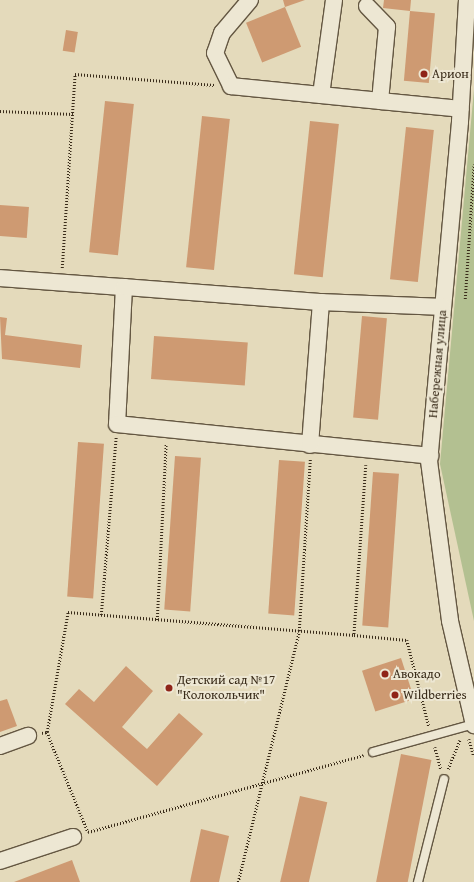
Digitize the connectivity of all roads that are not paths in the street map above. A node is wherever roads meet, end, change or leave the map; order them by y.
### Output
1 (250, 0) edge
2 (334, 0) edge
3 (467, 0) edge
4 (367, 6) dead end
5 (321, 95) junction
6 (380, 101) junction
7 (461, 109) junction
8 (0, 278) edge
9 (124, 288) junction
10 (321, 302) junction
11 (443, 307) junction
12 (310, 445) junction
13 (430, 456) junction
14 (471, 725) edge
15 (28, 736) road end
16 (0, 746) edge
17 (373, 752) road end
18 (444, 779) road end
19 (73, 836) dead end
20 (0, 861) edge
21 (418, 882) edge

1 - 5 street
2 - 5 street
3 - 7 street, Набережная улица
4 - 6 street
5 - 6 street
6 - 7 street
7 - 11 street, Набережная улица
8 - 9 street
9 - 10 street
9 - 12 street
10 - 11 street
10 - 12 street
11 - 13 street, Набережная улица
12 - 13 street
13 - 14 street, Набережная улица
14 - 17 lane
15 - 16 street
18 - 21 lane
19 - 20 street

